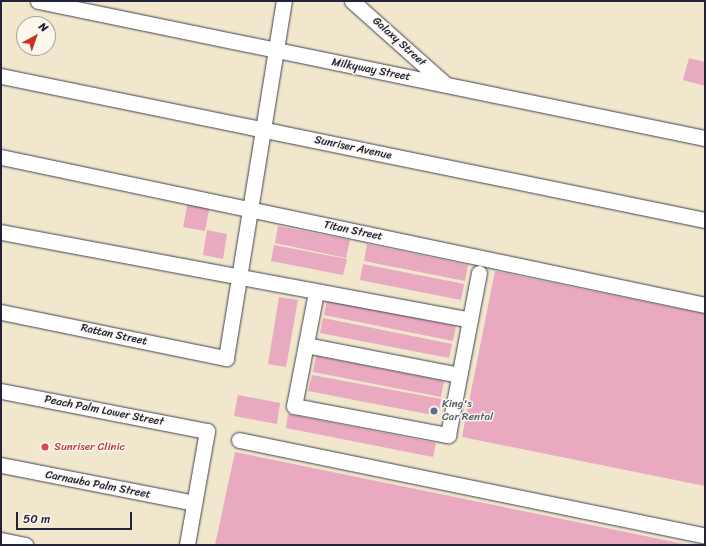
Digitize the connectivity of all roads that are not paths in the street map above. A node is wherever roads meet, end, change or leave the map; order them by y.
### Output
1 (38, 1) edge
2 (284, 1) edge
3 (352, 1) edge
4 (276, 52) junction
5 (1, 76) edge
6 (446, 84) junction
7 (264, 129) junction
8 (705, 138) edge
9 (1, 157) edge
10 (250, 210) junction
11 (705, 220) edge
12 (1, 232) edge
13 (479, 273) dead end
14 (239, 278) junction
15 (316, 292) junction
16 (705, 305) edge
17 (1, 312) edge
18 (470, 320) junction
19 (306, 345) junction
20 (459, 375) junction
21 (1, 391) edge
22 (239, 440) dead end
23 (1, 465) edge
24 (194, 503) junction
25 (705, 536) edge
26 (1, 540) edge
27 (25, 545) edge
28 (187, 545) edge

1 - 4 street, Milkyway Street
2 - 4 street
3 - 6 street, Galaxy Street
4 - 6 street, Milkyway Street
4 - 7 street
5 - 7 street, Sunriser Avenue
6 - 8 street, Milkyway Street
7 - 10 street
7 - 11 street, Sunriser Avenue
9 - 10 street, Titan Street
10 - 14 street
10 - 16 street, Titan Street
12 - 14 street
13 - 18 street
14 - 15 street
14 - 17 street, Rattan Street
15 - 18 street
15 - 19 street
18 - 20 street
19 - 20 street
19 - 20 street
21 - 24 street, Peach Palm Lower Street
22 - 25 street
23 - 24 street, Carnauba Palm Street
24 - 28 street
26 - 27 street

